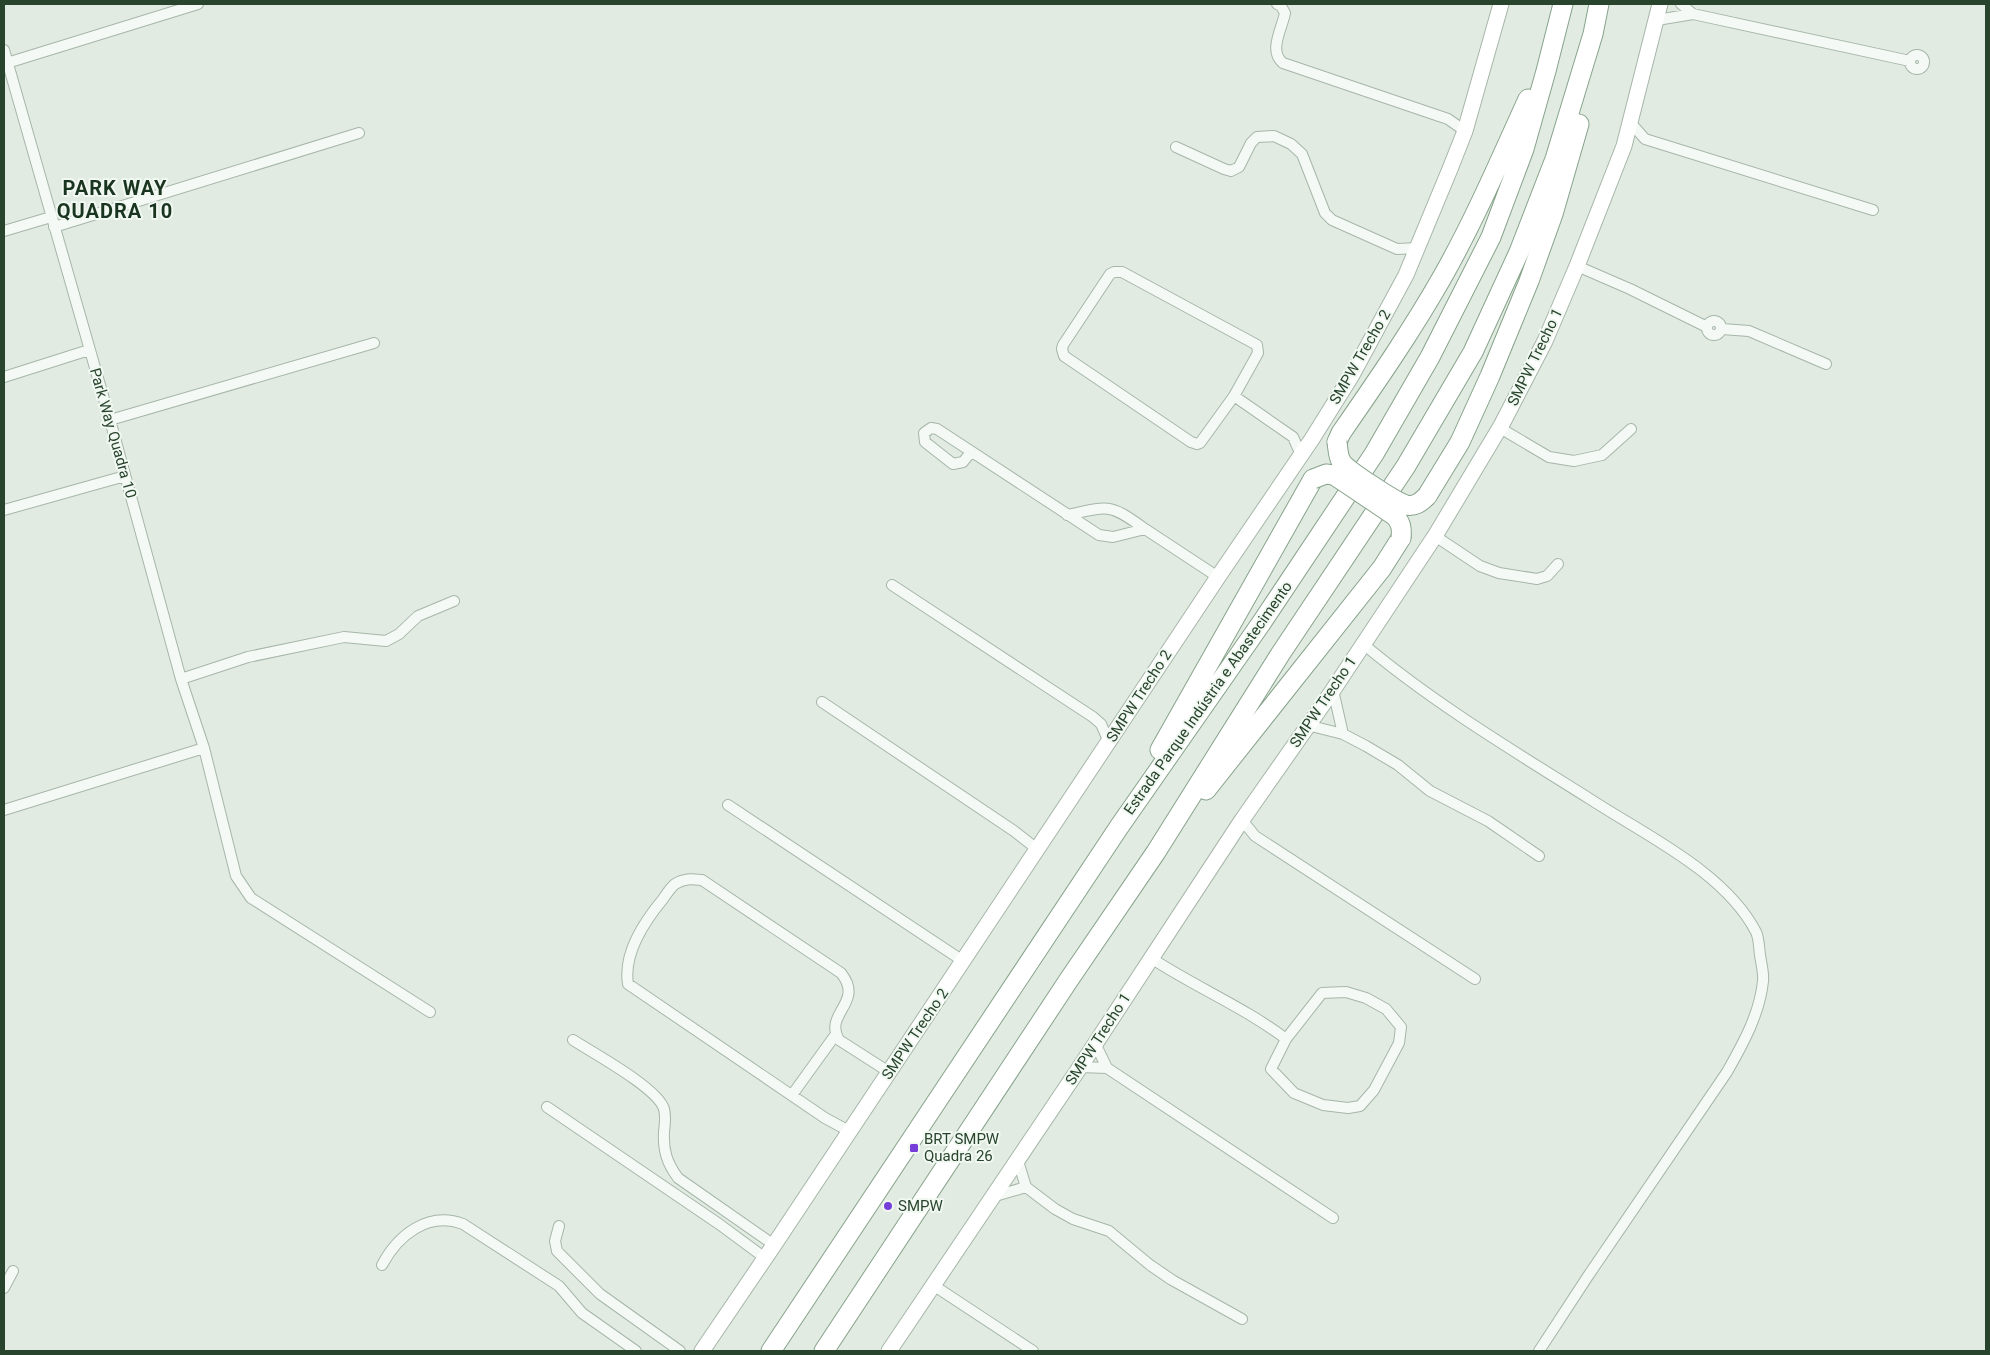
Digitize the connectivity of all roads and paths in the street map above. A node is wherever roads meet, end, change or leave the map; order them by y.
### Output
1 (198, 4) edge
2 (1277, 4) edge
3 (1501, 4) edge
4 (1563, 4) edge
5 (1599, 4) edge
6 (1660, 4) edge
7 (1681, 4) edge
8 (1693, 14) junction
9 (1657, 20) junction
10 (1593, 34) junction
11 (4, 50) edge
12 (1910, 61) dead end
13 (7, 63) junction
14 (1546, 71) junction
15 (14, 89) junction
16 (4, 92) edge
17 (1470, 115) junction
18 (1448, 119) junction
19 (1630, 122) junction
20 (1465, 130) junction
21 (359, 133) dead end
22 (1645, 140) junction
23 (1624, 146) junction
24 (1176, 147) dead end
25 (1873, 210) dead end
26 (51, 217) junction
27 (54, 227) junction
28 (4, 231) edge
29 (1418, 248) junction
30 (1396, 249) junction
31 (1410, 266) junction
32 (1577, 266) junction
33 (374, 343) dead end
34 (90, 350) junction
35 (1826, 364) dead end
36 (4, 377) edge
37 (1234, 396) junction
38 (110, 420) junction
39 (1500, 428) junction
40 (1631, 429) dead end
41 (1293, 437) junction
42 (1312, 439) junction
43 (972, 452) dead end
44 (1301, 455) junction
45 (124, 476) junction
46 (4, 510) edge
47 (1067, 516) junction
48 (1145, 529) junction
49 (1435, 536) junction
50 (1558, 564) dead end
51 (1218, 577) junction
52 (892, 585) dead end
53 (454, 601) dead end
54 (1362, 643) junction
55 (181, 679) junction
56 (1333, 690) junction
57 (822, 702) dead end
58 (1101, 724) junction
59 (1120, 725) junction
60 (1307, 725) junction
61 (1343, 734) junction
62 (1109, 742) junction
63 (204, 748) junction
64 (728, 805) dead end
65 (4, 810) edge
66 (1237, 827) junction
67 (1119, 828) junction
68 (1255, 836) junction
69 (1037, 849) junction
70 (1156, 852) junction
71 (1539, 856) dead end
72 (1152, 958) junction
73 (963, 960) junction
74 (1475, 979) dead end
75 (430, 1012) dead end
76 (836, 1034) junction
77 (1286, 1039) junction
78 (573, 1040) dead end
79 (1095, 1043) junction
80 (1080, 1067) junction
81 (1107, 1068) junction
82 (889, 1072) junction
83 (792, 1095) junction
84 (547, 1108) dead end
85 (850, 1131) junction
86 (1018, 1160) junction
87 (1026, 1187) junction
88 (992, 1197) junction
89 (1333, 1218) dead end
90 (559, 1226) dead end
91 (774, 1245) junction
92 (765, 1258) junction
93 (382, 1265) dead end
94 (13, 1272) dead end
95 (933, 1285) junction
96 (4, 1288) edge
97 (1242, 1319) dead end
98 (636, 1351) edge
99 (680, 1351) edge
100 (702, 1351) edge
101 (771, 1351) edge
102 (824, 1351) edge
103 (889, 1351) edge
104 (1033, 1351) edge
105 (1539, 1351) edge

1 - 13 street
2 - 18 street
3 - 17 street, SMPW Trecho 2
4 - 14 highway, Estrada Parque Indústria e Abastecimento
5 - 10 highway
6 - 9 street, SMPW Trecho 1
7 - 8 street
8 - 9 street
8 - 12 street
9 - 19 street, SMPW Trecho 1
10 - 14 highway, bridge
10 - 70 highway
11 - 13 street, Park Way Quadra 10
13 - 15 street, Park Way Quadra 10
14 - 67 highway, Estrada Parque Indústria e Abastecimento
15 - 16 street
15 - 26 street, Park Way Quadra 10
17 - 18 street
17 - 20 street, SMPW Trecho 2
18 - 20 street
19 - 22 street
19 - 23 street, SMPW Trecho 1
20 - 29 street, SMPW Trecho 2
21 - 27 street
22 - 23 street
22 - 25 street
23 - 32 street, SMPW Trecho 1
24 - 30 street
26 - 27 street, Park Way Quadra 10
26 - 28 street
27 - 34 street, Park Way Quadra 10
29 - 30 street
29 - 31 street, SMPW Trecho 2
30 - 31 street
31 - 42 street, SMPW Trecho 2
32 - 35 street
32 - 39 street, SMPW Trecho 1
33 - 38 street
34 - 36 street
34 - 38 street, Park Way Quadra 10
37 - 37 street
37 - 41 street
38 - 45 street, Park Way Quadra 10
39 - 40 street
39 - 49 street, SMPW Trecho 1
41 - 42 street
41 - 44 street
42 - 44 street, SMPW Trecho 2
43 - 47 street
44 - 51 street, SMPW Trecho 2
45 - 46 street
45 - 55 street, Park Way Quadra 10
47 - 48 street
47 - 48 street
48 - 51 street
49 - 50 street
49 - 54 street, SMPW Trecho 1
51 - 59 street, SMPW Trecho 2
52 - 58 street
53 - 55 street
54 - 56 street, SMPW Trecho 1
54 - 105 street
55 - 63 street, Park Way Quadra 10
56 - 60 street, SMPW Trecho 1
56 - 61 street
57 - 69 street
58 - 59 street
58 - 62 street
59 - 62 street, SMPW Trecho 2
60 - 61 street
60 - 66 street, SMPW Trecho 1
61 - 71 street
62 - 69 street, SMPW Trecho 2
63 - 65 street
63 - 75 street, Park Way Quadra 10
64 - 73 street
66 - 68 street
66 - 68 street
66 - 72 street, SMPW Trecho 1
67 - 70 highway, bridge
67 - 101 highway, Estrada Parque Indústria e Abastecimento
68 - 74 street
69 - 73 street, SMPW Trecho 2
70 - 102 highway
72 - 77 street
72 - 79 street, SMPW Trecho 1
73 - 82 street, SMPW Trecho 2
76 - 82 street
76 - 83 street
76 - 83 street
77 - 77 street
78 - 91 street
79 - 80 street, SMPW Trecho 1
79 - 81 street
80 - 81 street
80 - 86 street, SMPW Trecho 1
81 - 89 street
82 - 85 street, SMPW Trecho 2
83 - 85 street
84 - 92 street
85 - 91 street, SMPW Trecho 2
86 - 87 street
86 - 88 street, SMPW Trecho 1
87 - 88 street
87 - 97 street
88 - 95 street, SMPW Trecho 1
90 - 99 street
91 - 92 street, SMPW Trecho 2
92 - 100 street, SMPW Trecho 2
93 - 98 street
94 - 96 street
95 - 103 street, SMPW Trecho 1
95 - 104 street

